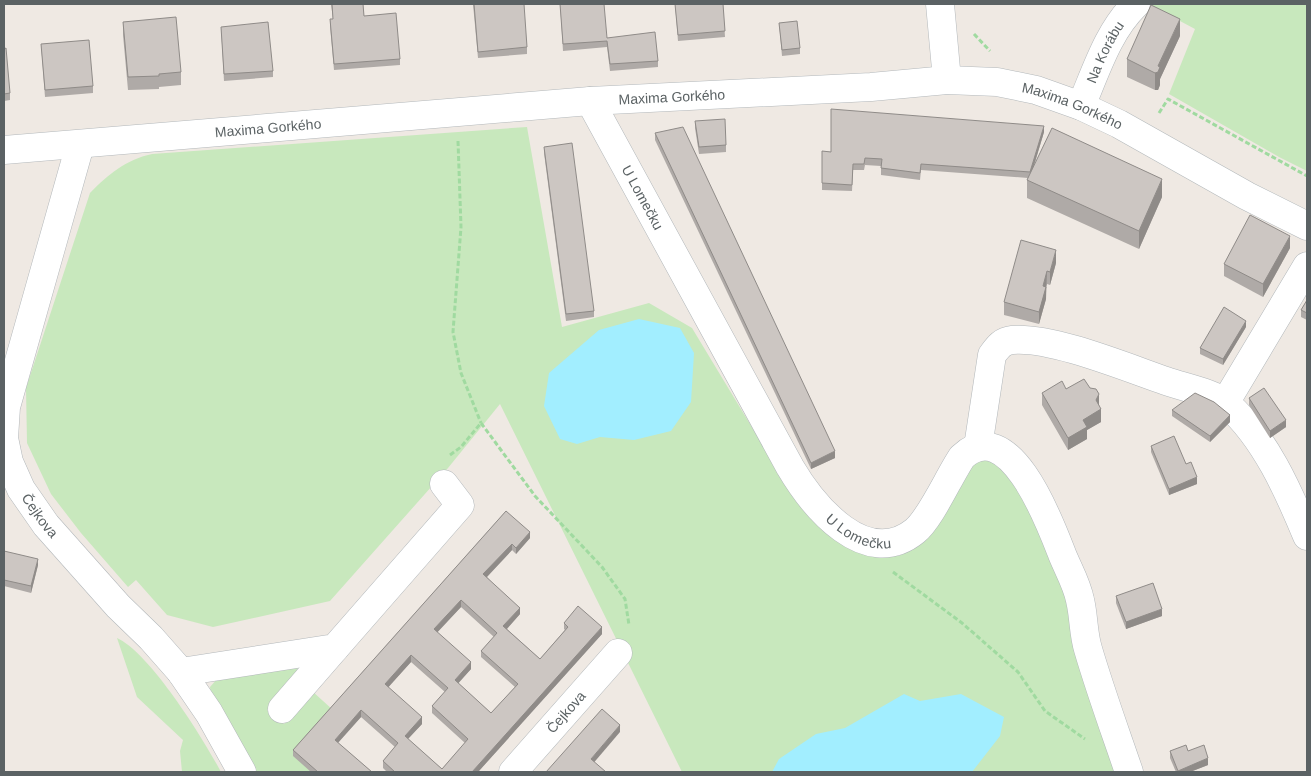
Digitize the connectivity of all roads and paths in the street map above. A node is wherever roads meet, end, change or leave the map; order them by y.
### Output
1 (940, 4) edge
2 (1136, 4) edge
3 (947, 80) junction
4 (590, 102) junction
5 (1081, 106) junction
6 (457, 113) junction
7 (80, 145) junction
8 (4, 150) edge
9 (1307, 226) edge
10 (1307, 266) edge
11 (1225, 403) junction
12 (482, 423) junction
13 (978, 447) junction
14 (444, 484) joint
15 (1307, 536) edge
16 (866, 542) junction
17 (334, 648) junction
18 (618, 653) joint
19 (181, 672) junction
20 (282, 708) dead end
21 (1090, 743) dead end
22 (242, 772) edge
23 (513, 772) edge
24 (1129, 772) edge

1 - 3 street
2 - 5 street, Na Korábu
3 - 4 street, Maxima Gorkého
3 - 5 street, Maxima Gorkého
4 - 6 street, Maxima Gorkého
4 - 16 street, U Lomečku
5 - 9 street, Maxima Gorkého
6 - 7 street, Maxima Gorkého
6 - 12 path
7 - 8 street, Maxima Gorkého
7 - 19 street, Čejkova
10 - 11 street
11 - 13 street
11 - 15 street
12 - 14 path
12 - 18 path
13 - 16 street, U Lomečku
13 - 24 street
14 - 17 street
16 - 21 path
17 - 19 street
17 - 20 street
18 - 23 street, Čejkova
19 - 22 street, Čejkova

